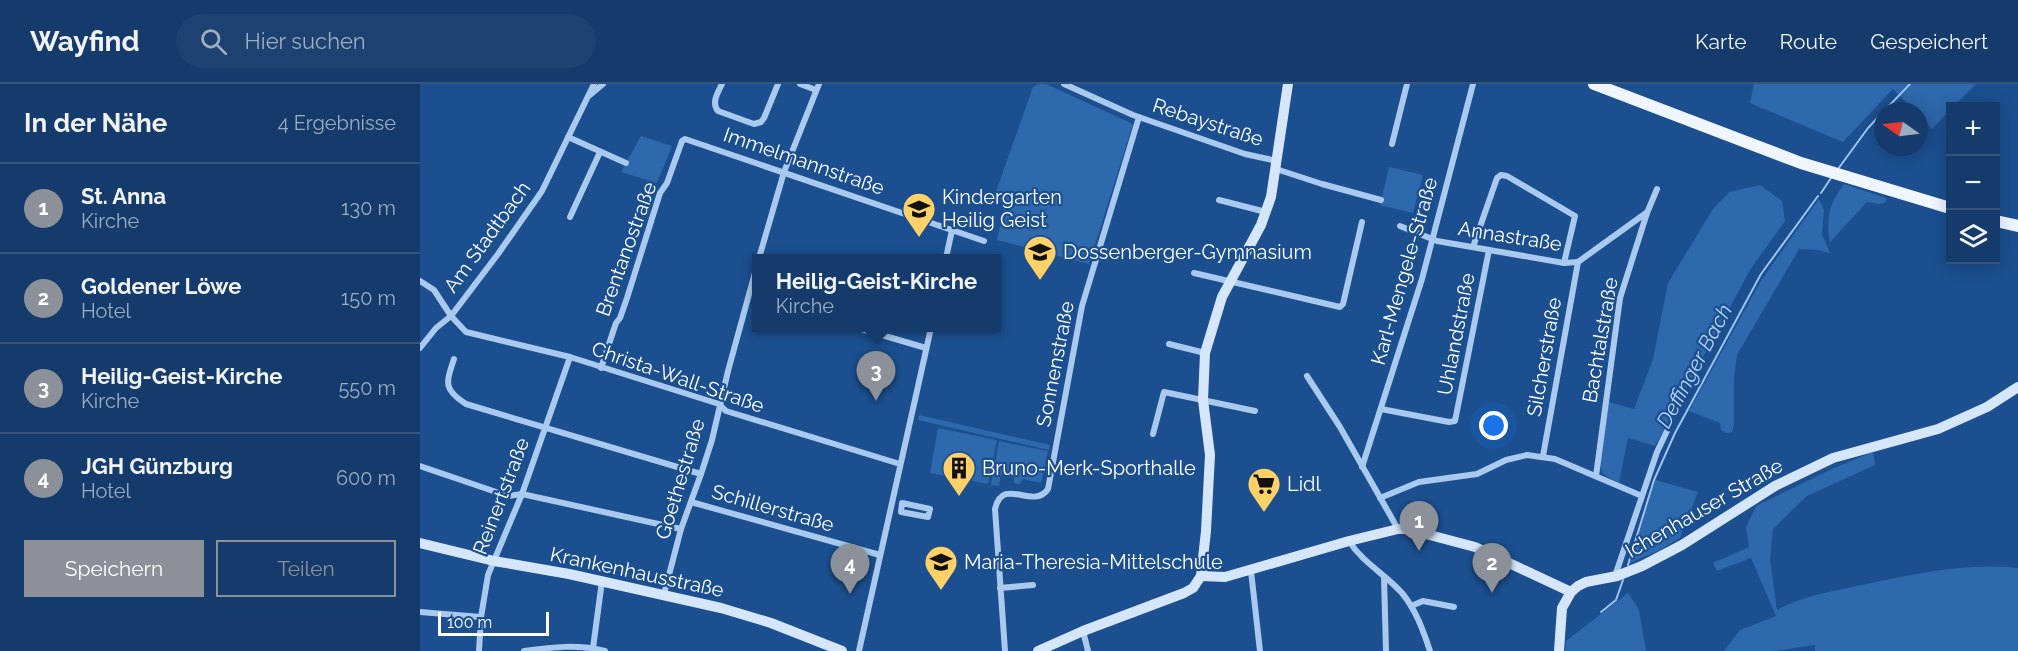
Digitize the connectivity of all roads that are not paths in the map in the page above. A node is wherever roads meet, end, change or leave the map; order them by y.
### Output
1 (594, 84) edge
2 (603, 84) edge
3 (722, 84) edge
4 (778, 84) edge
5 (800, 84) edge
6 (1064, 84) edge
7 (1288, 84) edge
8 (1405, 84) edge
9 (1473, 84) edge
10 (1593, 84) edge
11 (818, 87) edge
12 (588, 97) junction
13 (1139, 117) junction
14 (568, 137) junction
15 (682, 141) joint
16 (1392, 144) dead end
17 (600, 152) junction
18 (626, 163) dead end
19 (1277, 165) junction
20 (784, 172) junction
21 (1657, 189) dead end
22 (1219, 200) dead end
23 (1381, 200) dead end
24 (1946, 207) edge
25 (1266, 212) junction
26 (1647, 213) junction
27 (570, 217) dead end
28 (1362, 222) dead end
29 (2000, 222) edge
30 (1400, 226) dead end
31 (2018, 226) edge
32 (952, 230) junction
33 (984, 240) dead end
34 (1433, 240) junction
35 (1473, 247) junction
36 (1489, 250) junction
37 (760, 254) edge
38 (947, 254) edge
39 (1578, 262) junction
40 (1564, 263) junction
41 (1194, 273) dead end
42 (420, 281) edge
43 (1229, 282) junction
44 (752, 299) edge
45 (451, 316) junction
46 (874, 332) edge
47 (930, 332) edge
48 (1169, 344) dead end
49 (420, 348) edge
50 (926, 348) junction
51 (1205, 353) junction
52 (570, 357) junction
53 (454, 359) dead end
54 (601, 368) junction
55 (1307, 376) dead end
56 (2018, 387) edge
57 (1203, 400) junction
58 (719, 404) junction
59 (1381, 409) junction
60 (1255, 411) dead end
61 (544, 427) junction
62 (1667, 431) dead end
63 (1153, 434) dead end
64 (1543, 456) junction
65 (900, 464) junction
66 (420, 466) edge
67 (1362, 466) junction
68 (702, 474) junction
69 (1596, 476) junction
70 (522, 494) junction
71 (1642, 496) junction
72 (1380, 498) junction
73 (691, 502) junction
74 (681, 529) junction
75 (1398, 529) junction
76 (1349, 541) junction
77 (420, 543) edge
78 (880, 555) junction
79 (494, 561) junction
80 (1251, 571) junction
81 (1201, 576) junction
82 (1616, 576) junction
83 (1384, 577) junction
84 (602, 581) junction
85 (1033, 585) dead end
86 (1000, 588) junction
87 (1570, 592) junction
88 (664, 594) junction
89 (1411, 606) junction
90 (1454, 607) dead end
91 (420, 612) edge
92 (481, 617) junction
93 (1083, 631) junction
94 (593, 648) junction
95 (479, 651) edge
96 (526, 651) edge
97 (605, 651) edge
98 (842, 651) edge
99 (859, 651) edge
100 (1005, 651) edge
101 (1038, 651) edge
102 (1088, 651) edge
103 (1260, 651) edge
104 (1386, 651) edge
105 (1430, 651) edge
106 (1559, 651) edge

1 - 12 street, Am Stadtbach
2 - 12 street, Am Stadtbach
3 - 4 street
5 - 11 street
6 - 13 street, Rebaystraße
7 - 19 street
8 - 16 street
9 - 34 street, Karl-Mengele-Straße
10 - 24 main road
11 - 20 street
12 - 14 street, Am Stadtbach
13 - 19 street, Rebaystraße
13 - 86 street, Sonnenstraße
14 - 17 street
14 - 45 street, Am Stadtbach
15 - 20 street, Immelmannstraße
15 - 54 street, Brentanostraße
17 - 18 street
17 - 27 street
19 - 23 street, Rebaystraße
19 - 25 street
20 - 32 street, Immelmannstraße
20 - 37 street
21 - 26 street
22 - 25 street
25 - 43 street
26 - 39 street, Annastraße
26 - 69 street, Bachtalstraße
28 - 43 street
29 - 31 main road
30 - 34 street, Annastraße
32 - 33 street, Immelmannstraße
32 - 38 street
34 - 35 street, Annastraße
34 - 59 street, Karl-Mengele-Straße
35 - 36 street, Annastraße
35 - 40 street
36 - 40 street, Annastraße
36 - 59 street, Uhlandstraße
39 - 40 street, Annastraße
39 - 64 street, Silcherstraße
41 - 43 street
42 - 45 street, Christa-Wall-Straße
43 - 51 street
44 - 58 street, Goethestraße
45 - 49 street, Am Stadtbach
45 - 52 street, Christa-Wall-Straße
46 - 50 street
47 - 50 street
48 - 51 street
50 - 65 street
51 - 57 street
52 - 54 street, Christa-Wall-Straße
52 - 61 street, Reinertstraße
53 - 61 street
54 - 58 street, Christa-Wall-Straße
55 - 67 street
56 - 82 street, Ichenhauser Straße
57 - 60 street
57 - 63 street
57 - 81 street
58 - 65 street, Christa-Wall-Straße
58 - 68 street, Goethestraße
59 - 67 street, Karl-Mengele-Straße
61 - 68 street
61 - 70 street, Reinertstraße
62 - 71 street
64 - 69 street
64 - 72 street
65 - 78 street
66 - 70 street
67 - 72 street
68 - 73 street, Goethestraße
69 - 71 street
70 - 74 street
70 - 79 street, Reinertstraße
71 - 82 street
72 - 75 street
73 - 74 street, Goethestraße
73 - 78 street, Schillerstraße
74 - 88 street, Goethestraße
75 - 76 street
75 - 87 street
76 - 80 street
76 - 83 street
77 - 79 street, Krankenhausstraße
78 - 99 street
79 - 84 street, Krankenhausstraße
79 - 92 street, Reinertstraße
80 - 81 street
80 - 103 street
81 - 93 street
82 - 87 street, Ichenhauser Straße
83 - 89 street
83 - 104 street
84 - 88 street, Krankenhausstraße
84 - 94 street
85 - 86 street
86 - 100 street, Sonnenstraße
87 - 106 street
88 - 98 street, Krankenhausstraße
89 - 90 street
89 - 105 street
91 - 92 street
92 - 95 street, Reinertstraße
93 - 101 street
93 - 102 street
94 - 96 street
94 - 97 street

